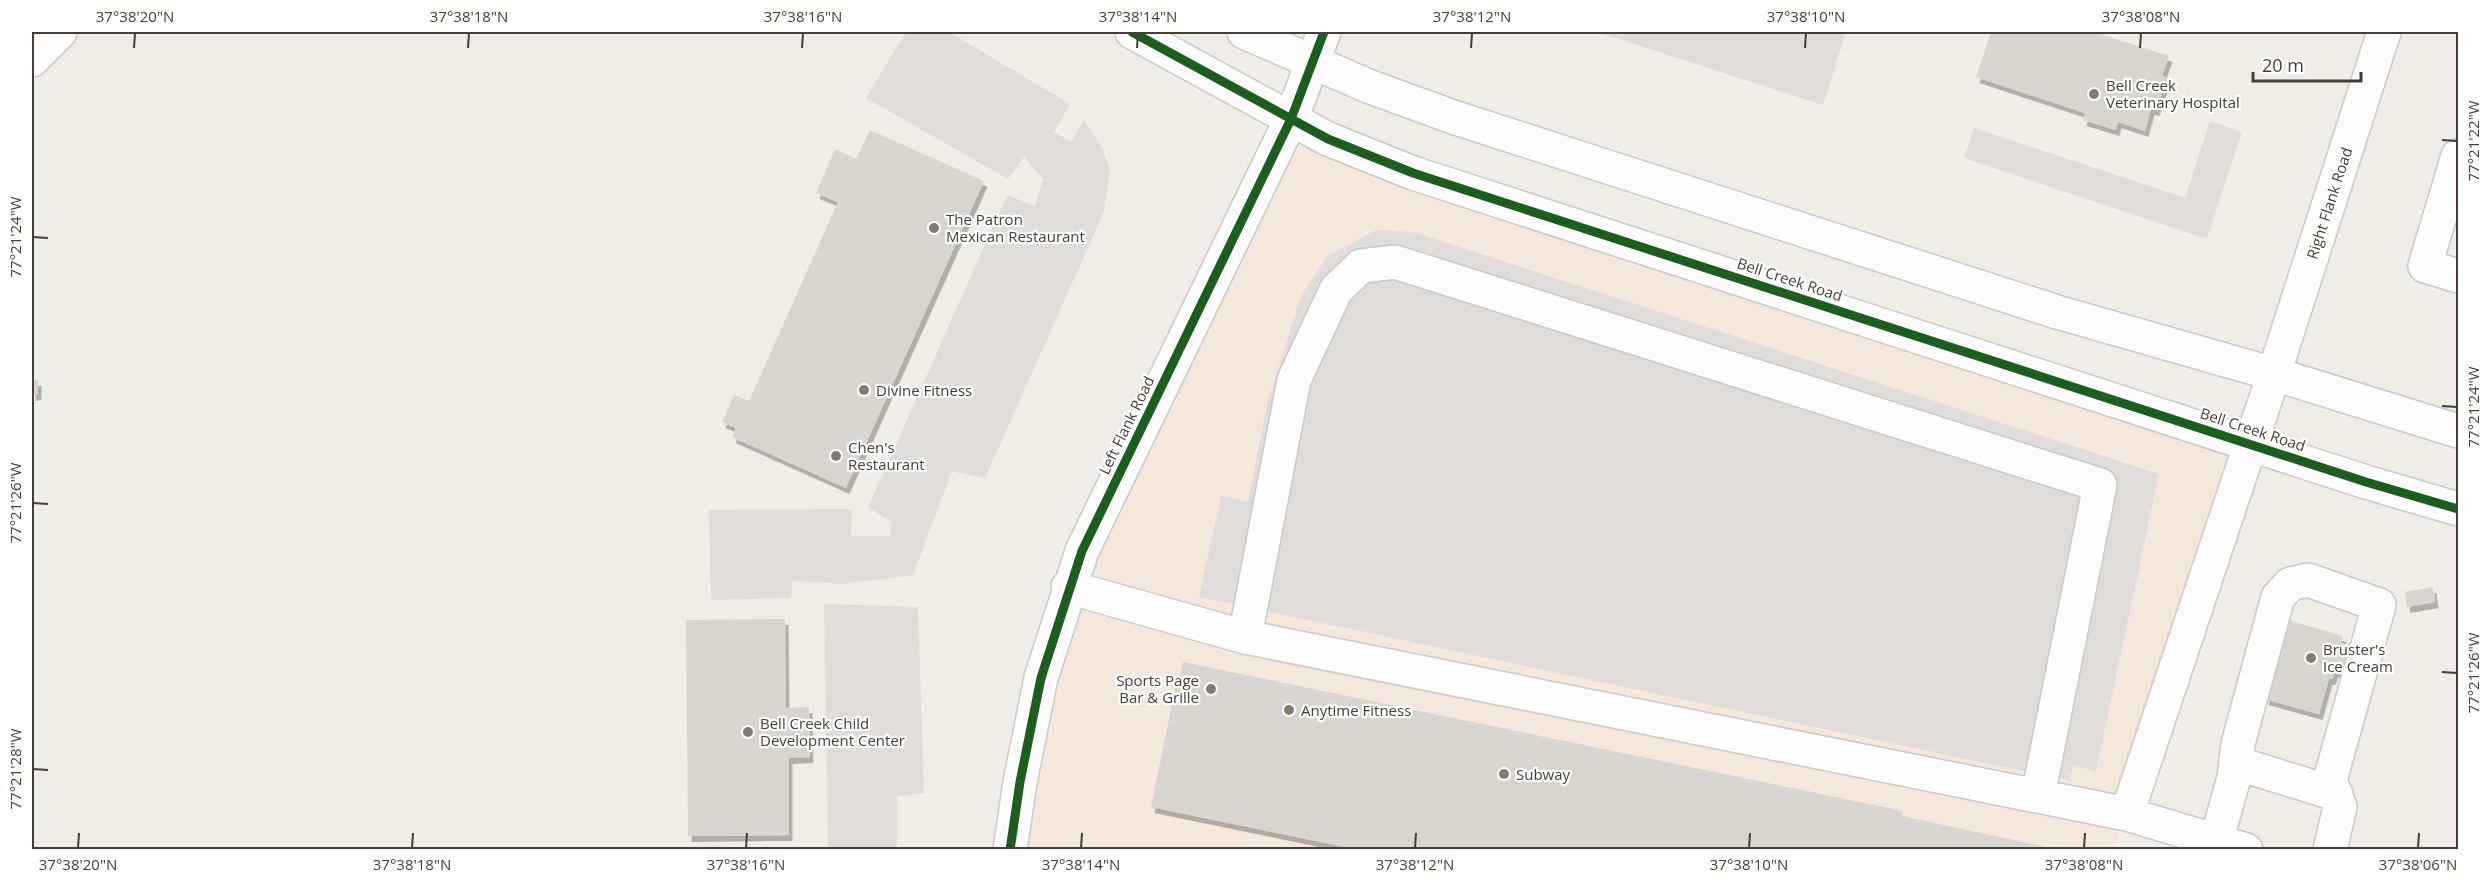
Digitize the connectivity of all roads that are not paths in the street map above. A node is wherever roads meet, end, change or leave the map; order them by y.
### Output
1 (60, 32) edge
2 (1132, 32) edge
3 (1244, 32) edge
4 (1324, 32) edge
5 (2384, 32) edge
6 (32, 60) edge
7 (1314, 63) junction
8 (1291, 119) junction
9 (2458, 156) edge
10 (2458, 276) edge
11 (2274, 374) junction
12 (2458, 431) edge
13 (2250, 443) junction
14 (2458, 509) edge
15 (1068, 587) junction
16 (1245, 637) junction
17 (2236, 764) junction
18 (2336, 794) junction
19 (2038, 796) junction
20 (2127, 814) junction
21 (2231, 845) edge
22 (1011, 849) edge
23 (2330, 849) edge

1 - 6 street
2 - 8 street, Bell Creek Road
3 - 7 street
4 - 7 street, Left Flank Road
5 - 11 street, Right Flank Road
7 - 8 street, Left Flank Road
7 - 11 street
8 - 13 street, Bell Creek Road
8 - 15 street, Left Flank Road
9 - 10 street
11 - 12 street
11 - 13 street, Right Flank Road
13 - 14 street, Bell Creek Road
13 - 20 street, Right Flank Road
15 - 16 street
15 - 22 street, Left Flank Road
16 - 19 street
16 - 19 street
17 - 18 street
17 - 18 street
17 - 21 street
18 - 23 street
19 - 20 street
20 - 21 street

